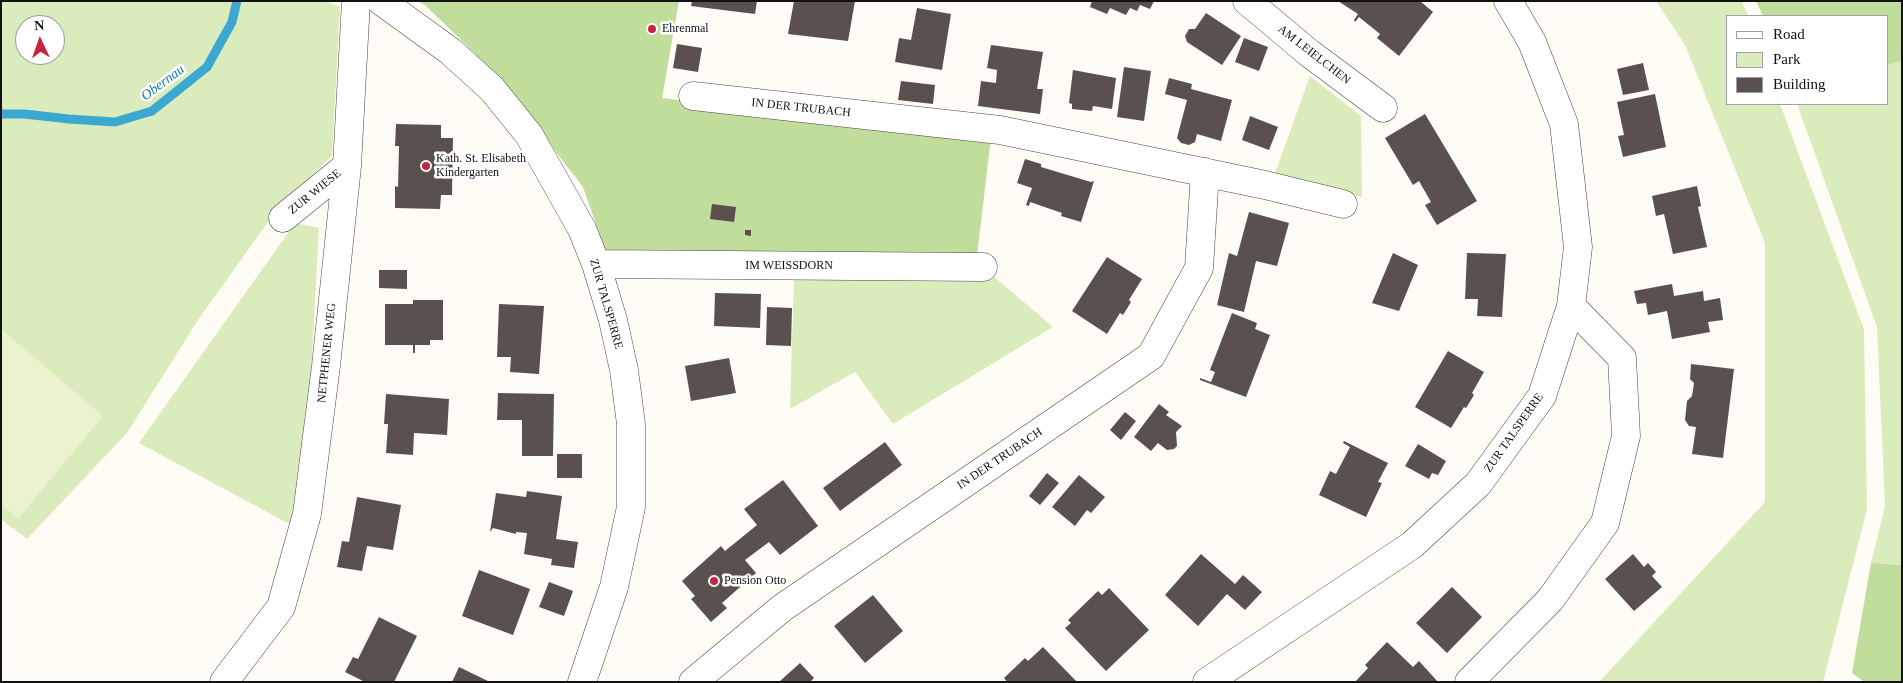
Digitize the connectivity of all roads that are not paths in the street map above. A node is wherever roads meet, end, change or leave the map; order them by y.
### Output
1 (356, 1) edge
2 (382, 1) edge
3 (1247, 1) edge
4 (1508, 1) edge
5 (693, 96) dead end
6 (1383, 108) dead end
7 (346, 166) junction
8 (1205, 172) junction
9 (1343, 204) dead end
10 (283, 218) dead end
11 (596, 264) junction
12 (983, 267) dead end
13 (1571, 306) junction
14 (224, 682) edge
15 (582, 682) edge
16 (694, 682) edge
17 (1207, 682) edge
18 (1469, 682) edge

1 - 7 street, NETPHENER WEG
2 - 11 street, ZUR TALSPERRE
3 - 6 street, AM LEIELCHEN
4 - 13 street, ZUR TALSPERRE
5 - 8 street, IN DER TRUBACH
7 - 10 street, ZUR WIESE
7 - 14 street, NETPHENER WEG
8 - 9 street, IN DER TRUBACH
8 - 16 street, IN DER TRUBACH
11 - 12 street, IM WEISSDORN
11 - 15 street, ZUR TALSPERRE
13 - 17 street, ZUR TALSPERRE
13 - 18 street

